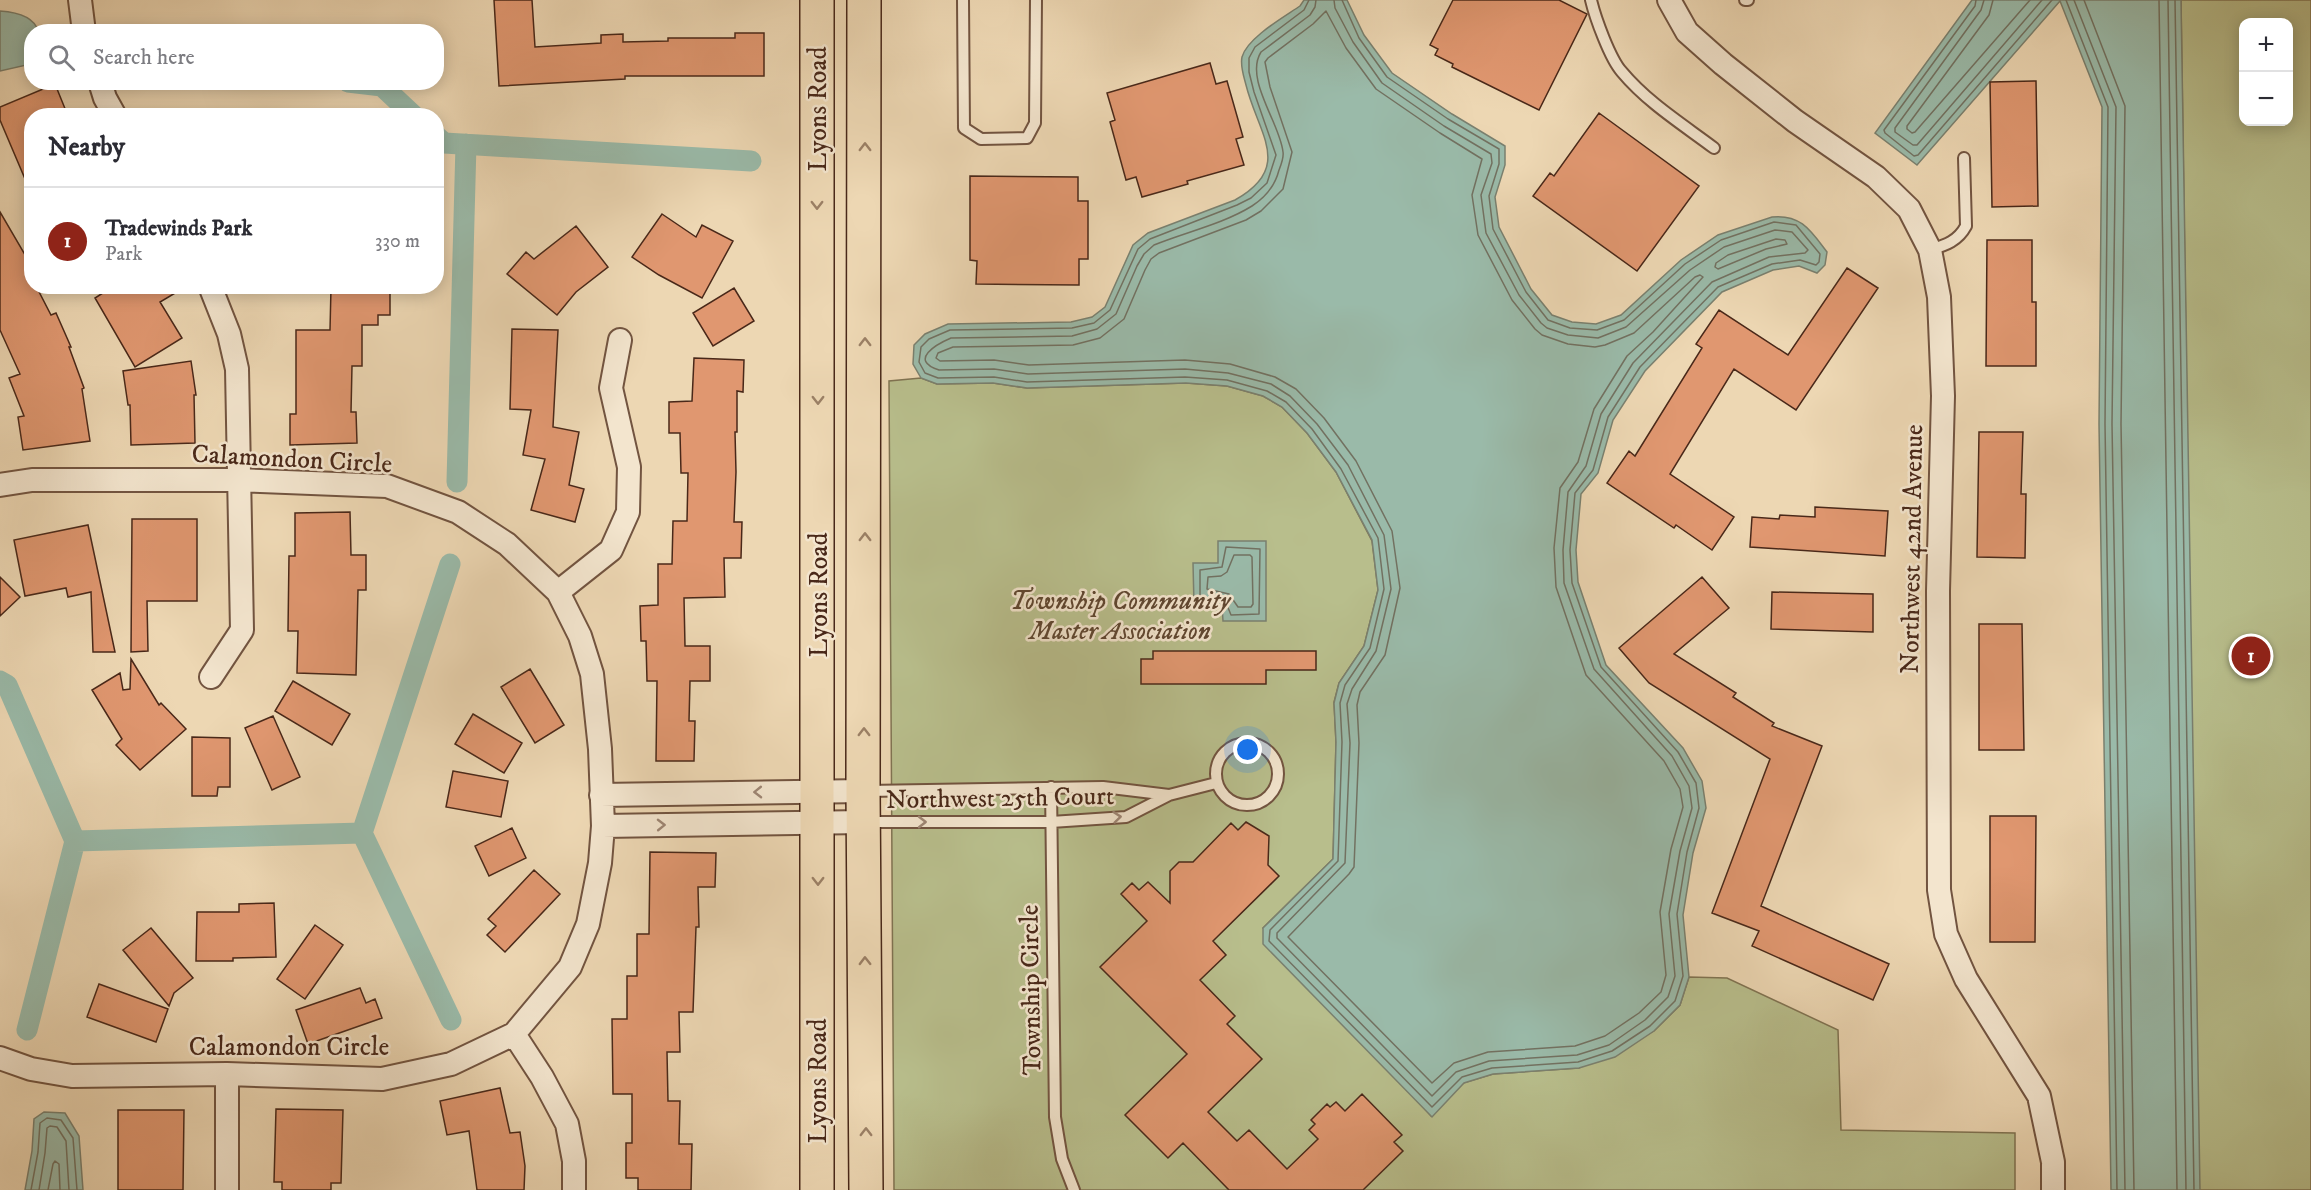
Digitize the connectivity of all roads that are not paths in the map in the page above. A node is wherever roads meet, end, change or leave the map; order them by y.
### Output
1 (80, 0) edge
2 (817, 0) edge
3 (864, 0) edge
4 (963, 0) edge
5 (1036, 0) edge
6 (1591, 0) edge
7 (1669, 0) edge
8 (83, 24) edge
9 (102, 90) edge
10 (111, 108) edge
11 (1714, 148) dead end
12 (1964, 158) dead end
13 (1930, 250) junction
14 (213, 294) edge
15 (620, 340) dead end
16 (238, 480) junction
17 (0, 485) edge
18 (558, 592) junction
19 (211, 677) dead end
20 (1216, 783) junction
21 (1051, 787) junction
22 (601, 795) junction
23 (1169, 795) junction
24 (864, 806) junction
25 (817, 807) junction
26 (1051, 822) junction
27 (603, 825) junction
28 (514, 1034) junction
29 (0, 1058) edge
30 (227, 1074) junction
31 (227, 1190) edge
32 (574, 1190) edge
33 (817, 1190) edge
34 (866, 1190) edge
35 (1074, 1190) edge
36 (2053, 1190) edge

1 - 8 street
2 -> 25 main road, Lyons Road
24 -> 3 main road, Lyons Road
4 - 5 lane
6 - 11 lane
7 - 13 street, Northwest 42nd Avenue
9 - 10 street
12 - 13 lane
13 - 36 street, Northwest 42nd Avenue
14 - 16 street
15 - 18 street
16 - 17 street, Calamondon Circle
16 - 18 street, Calamondon Circle
16 - 19 street
18 - 22 street, Calamondon Circle
20 - 20 lane
20 - 23 lane, Northwest 25th Court
21 - 23 lane, Northwest 25th Court
21 - 24 lane, Northwest 25th Court
21 - 26 lane, Township Circle
25 -> 22 street
22 - 27 street, Calamondon Circle
26 -> 23 lane, Northwest 25th Court
24 - 25 street
24 - 25 street
24 -> 26 lane, Northwest 25th Court
34 -> 24 main road, Lyons Road
27 -> 25 street
25 -> 33 main road, Lyons Road
26 - 35 lane, Township Circle
27 - 28 street, Calamondon Circle
28 - 30 street, Calamondon Circle
28 - 32 street
29 - 30 street, Calamondon Circle
30 - 31 street

